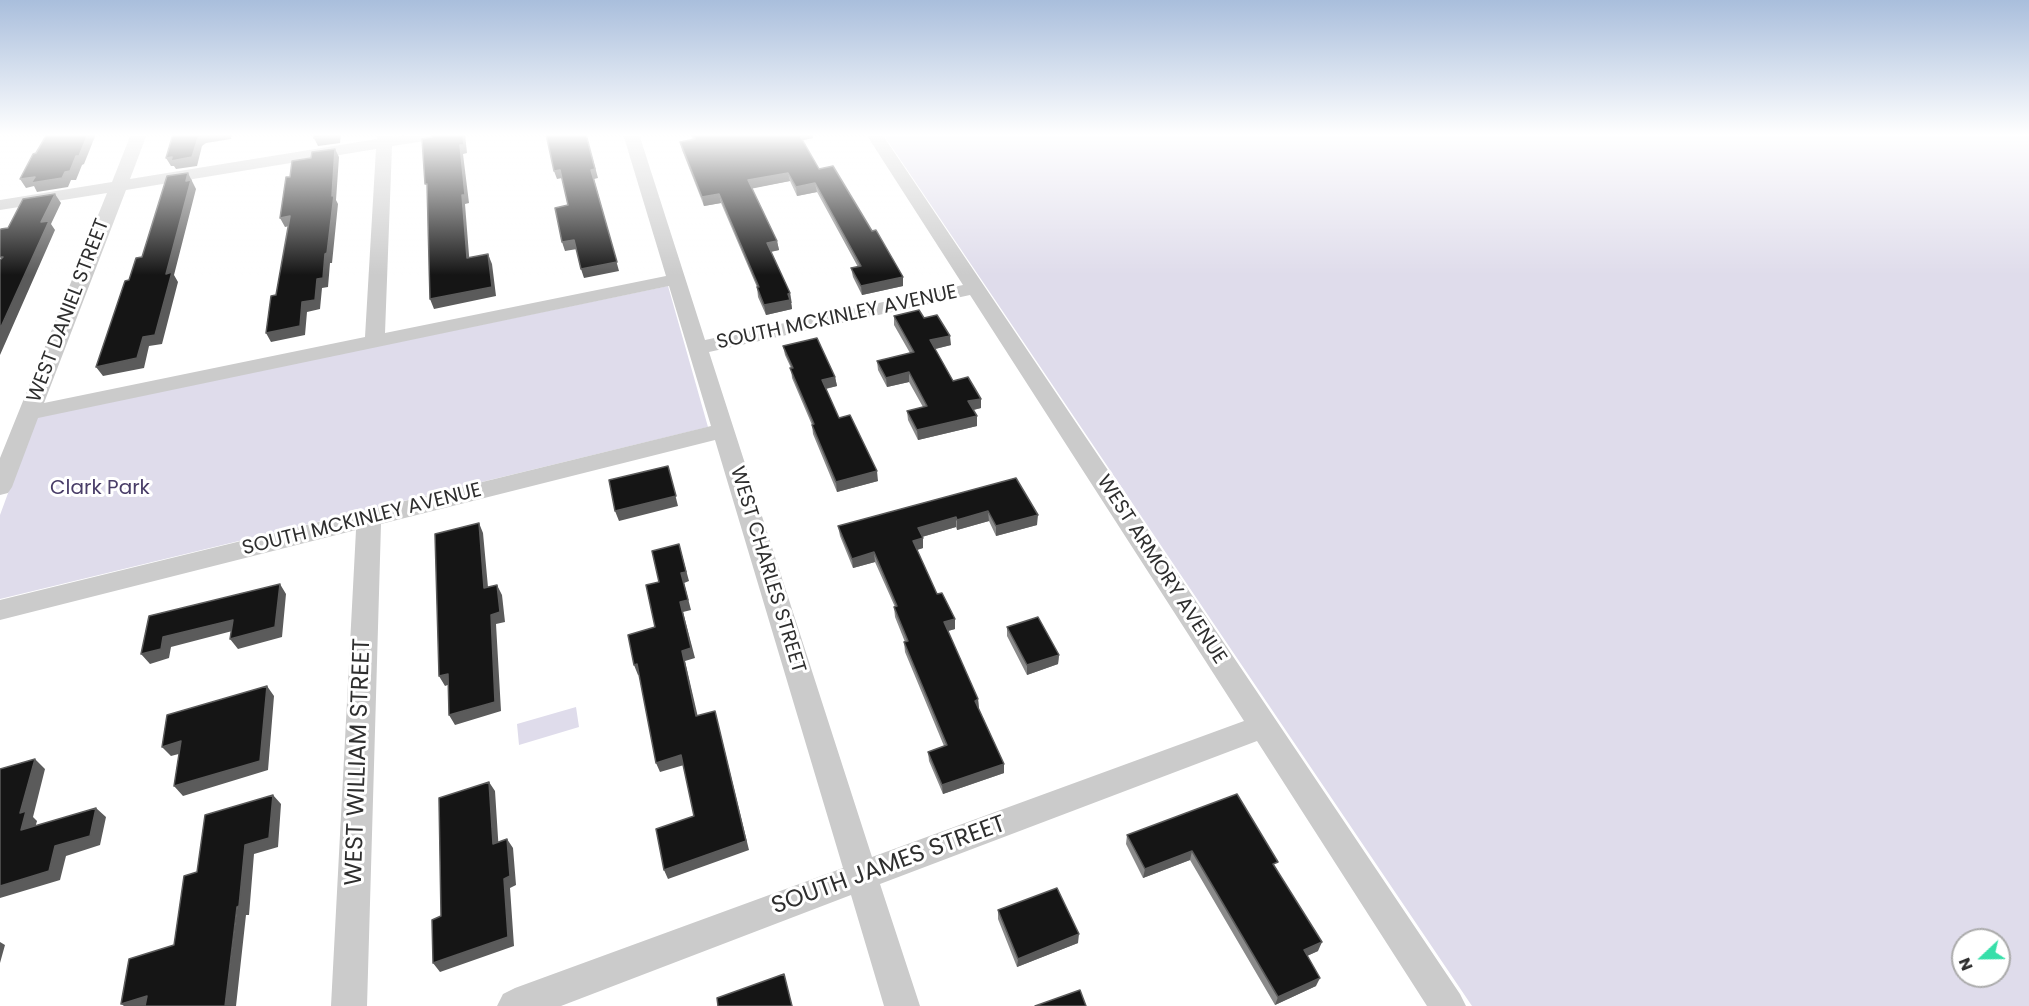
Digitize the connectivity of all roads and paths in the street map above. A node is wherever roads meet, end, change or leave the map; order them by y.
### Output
1 (120, 181) edge
2 (141, 181) edge
3 (383, 181) edge
4 (646, 181) edge
5 (905, 181) edge
6 (118, 185) junction
7 (0, 205) edge
8 (677, 279) junction
9 (976, 288) junction
10 (375, 342) junction
11 (698, 348) junction
12 (29, 413) junction
13 (724, 430) junction
14 (0, 488) edge
15 (369, 519) junction
16 (0, 610) edge
17 (1263, 726) junction
18 (861, 876) junction
19 (349, 1006) edge
20 (515, 1006) edge
21 (902, 1006) edge
22 (1448, 1006) edge

1 - 6 street, WEST DANIEL STREET
2 - 6 street
3 - 10 street
4 - 8 street, WEST CHARLES STREET
5 - 9 street, WEST ARMORY AVENUE
6 - 7 street
6 - 12 street, WEST DANIEL STREET
8 - 10 street
8 - 11 street, WEST CHARLES STREET
9 - 11 street, SOUTH MCKINLEY AVENUE
9 - 17 street, WEST ARMORY AVENUE
10 - 12 street
11 - 13 street, WEST CHARLES STREET
12 - 14 street, WEST DANIEL STREET
13 - 15 street, SOUTH MCKINLEY AVENUE
13 - 18 street, WEST CHARLES STREET
15 - 16 street, SOUTH MCKINLEY AVENUE
15 - 19 street, WEST WILLIAM STREET
17 - 18 street, SOUTH JAMES STREET
17 - 22 street, WEST ARMORY AVENUE
18 - 20 street, SOUTH JAMES STREET
18 - 21 street, WEST CHARLES STREET

